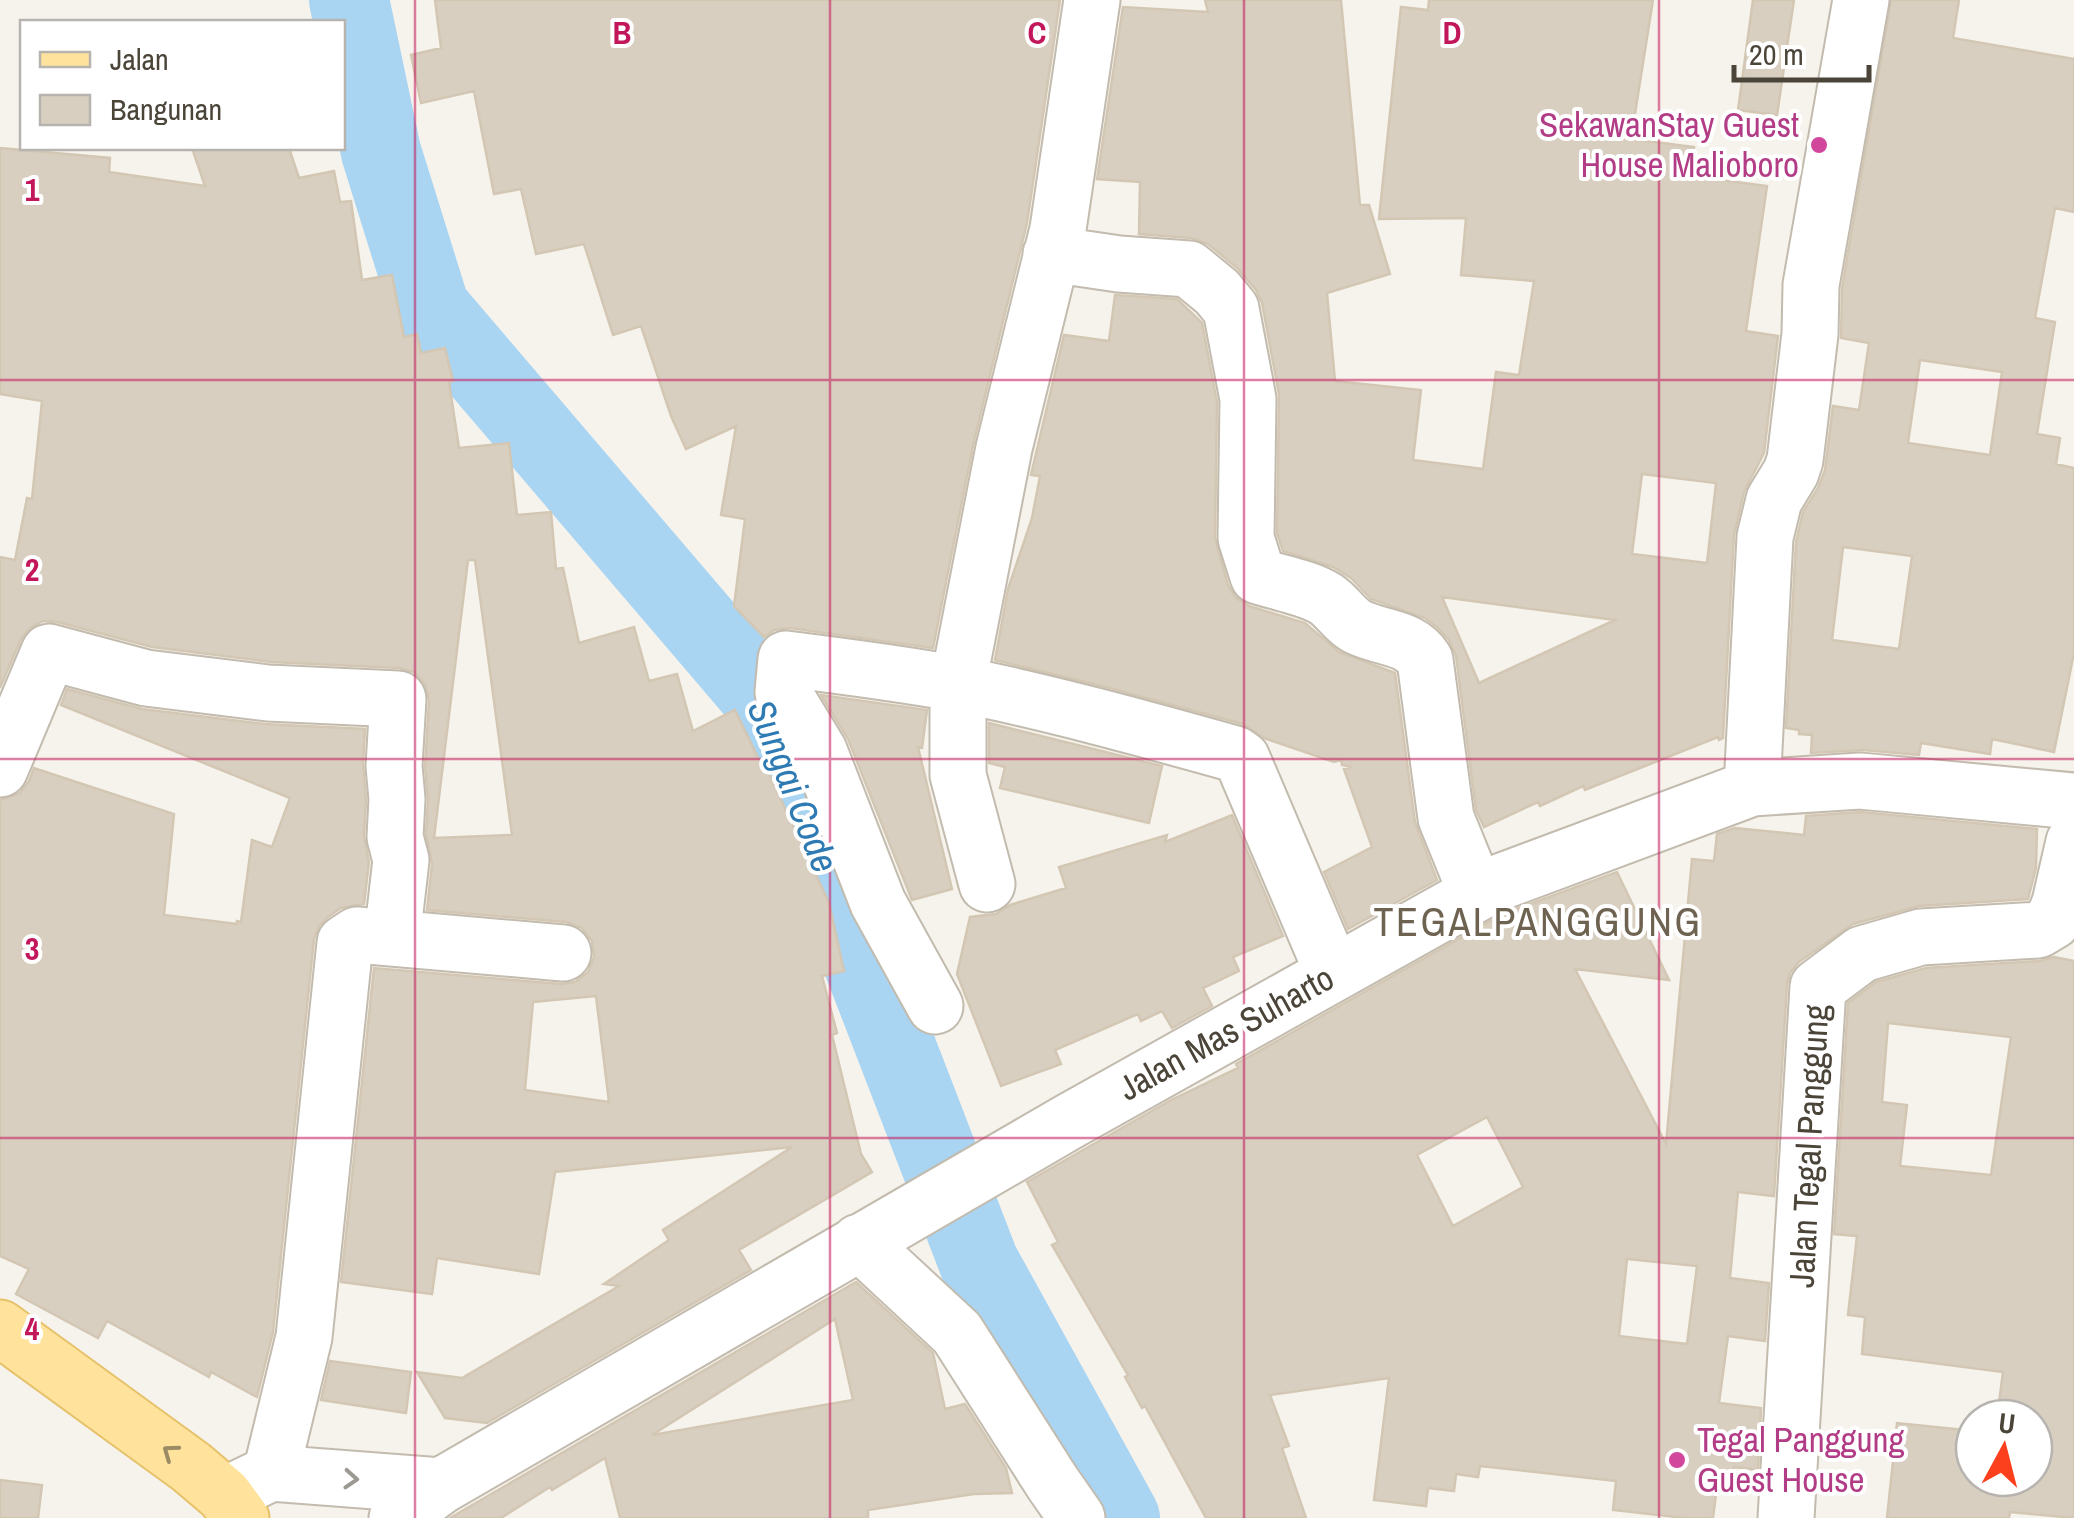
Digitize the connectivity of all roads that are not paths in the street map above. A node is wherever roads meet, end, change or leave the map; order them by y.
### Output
1 (1092, 0) edge
2 (1861, 0) edge
3 (1051, 254) junction
4 (958, 684) junction
5 (0, 769) edge
6 (1752, 788) junction
7 (2074, 800) edge
8 (2074, 842) edge
9 (987, 884) dead end
10 (1476, 892) junction
11 (392, 938) junction
12 (563, 952) dead end
13 (1333, 973) junction
14 (935, 1006) dead end
15 (870, 1236) junction
16 (0, 1328) edge
17 (441, 1486) junction
18 (245, 1496) edge
19 (397, 1518) edge
20 (1078, 1518) edge
21 (1786, 1518) edge

1 - 3 street
2 - 6 street
3 - 4 street
3 - 10 street
4 - 9 street
4 - 13 street
4 - 14 street
5 - 11 street
6 - 7 street, Jalan Mas Suharto
6 - 10 street, Jalan Mas Suharto
8 - 21 street, Jalan Tegal Panggung
10 - 13 street, Jalan Mas Suharto
11 - 12 street
11 - 18 street
13 - 15 street, Jalan Mas Suharto
15 - 17 street, Jalan Mas Suharto
15 - 20 street
18 -> 16 main road
18 -> 17 street
17 - 19 street, Jalan Mas Suharto

